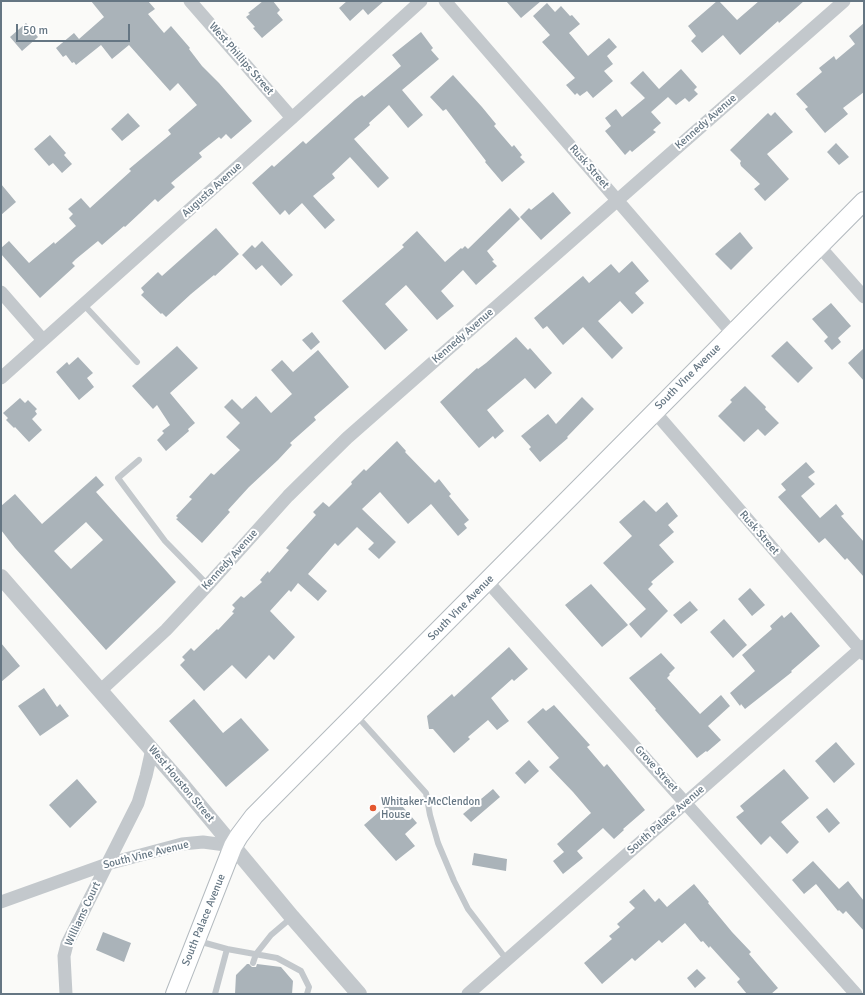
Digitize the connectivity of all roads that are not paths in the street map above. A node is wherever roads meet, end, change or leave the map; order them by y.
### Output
1 (190, 1) edge
2 (421, 1) edge
3 (446, 1) edge
4 (844, 1) edge
5 (292, 118) junction
6 (617, 200) junction
7 (864, 201) edge
8 (819, 246) junction
9 (1, 292) edge
10 (864, 297) edge
11 (84, 304) junction
12 (732, 333) junction
13 (43, 340) junction
14 (137, 362) dead end
15 (1, 378) edge
16 (654, 411) junction
17 (139, 460) dead end
18 (1, 577) edge
19 (487, 581) junction
20 (208, 585) junction
21 (863, 650) edge
22 (101, 690) junction
23 (355, 714) junction
24 (152, 749) junction
25 (686, 802) junction
26 (233, 846) junction
27 (107, 864) junction
28 (1, 902) edge
29 (292, 917) junction
30 (196, 940) junction
31 (227, 949) junction
32 (256, 954) junction
33 (277, 958) junction
34 (507, 960) junction
35 (253, 963) dead end
36 (276, 966) dead end
37 (66, 994) edge
38 (175, 994) edge
39 (215, 994) edge
40 (307, 994) edge
41 (359, 994) edge
42 (468, 994) edge
43 (856, 994) edge

1 - 5 street, West Phillips Street
2 - 5 street, Augusta Avenue
3 - 6 street, Rusk Street
4 - 6 street, Kennedy Avenue
5 - 11 street, Augusta Avenue
6 - 12 street, Rusk Street
6 - 20 street, Kennedy Avenue
7 - 8 main road, South Vine Avenue
8 - 10 street
8 - 12 main road, South Vine Avenue
9 - 13 street
11 - 13 street, Augusta Avenue
11 - 14 lane
12 - 16 main road, South Vine Avenue
13 - 15 street, Augusta Avenue
16 - 19 main road, South Vine Avenue
16 - 21 street, Rusk Street
17 - 20 lane
18 - 22 street, West Houston Street
19 - 23 main road, South Vine Avenue
19 - 25 street, Grove Street
20 - 22 street, Kennedy Avenue
21 - 25 street, South Palace Avenue
22 - 24 street, West Houston Street
23 - 26 main road, South Vine Avenue
23 - 34 lane
24 - 26 street, West Houston Street
24 - 27 street, Williams Court
25 - 34 street, South Palace Avenue
25 - 43 street, Grove Street
26 - 27 street, South Vine Avenue
26 - 29 street, West Houston Street
26 - 30 main road, South Palace Avenue
27 - 28 street, South Vine Avenue
27 - 37 street, Williams Court
29 - 32 lane
29 - 41 street, West Houston Street
30 - 31 lane
30 - 38 main road, South Palace Avenue
31 - 32 lane
31 - 39 lane
32 - 33 lane
32 - 35 lane
33 - 36 lane
33 - 40 lane
34 - 42 street, South Palace Avenue

